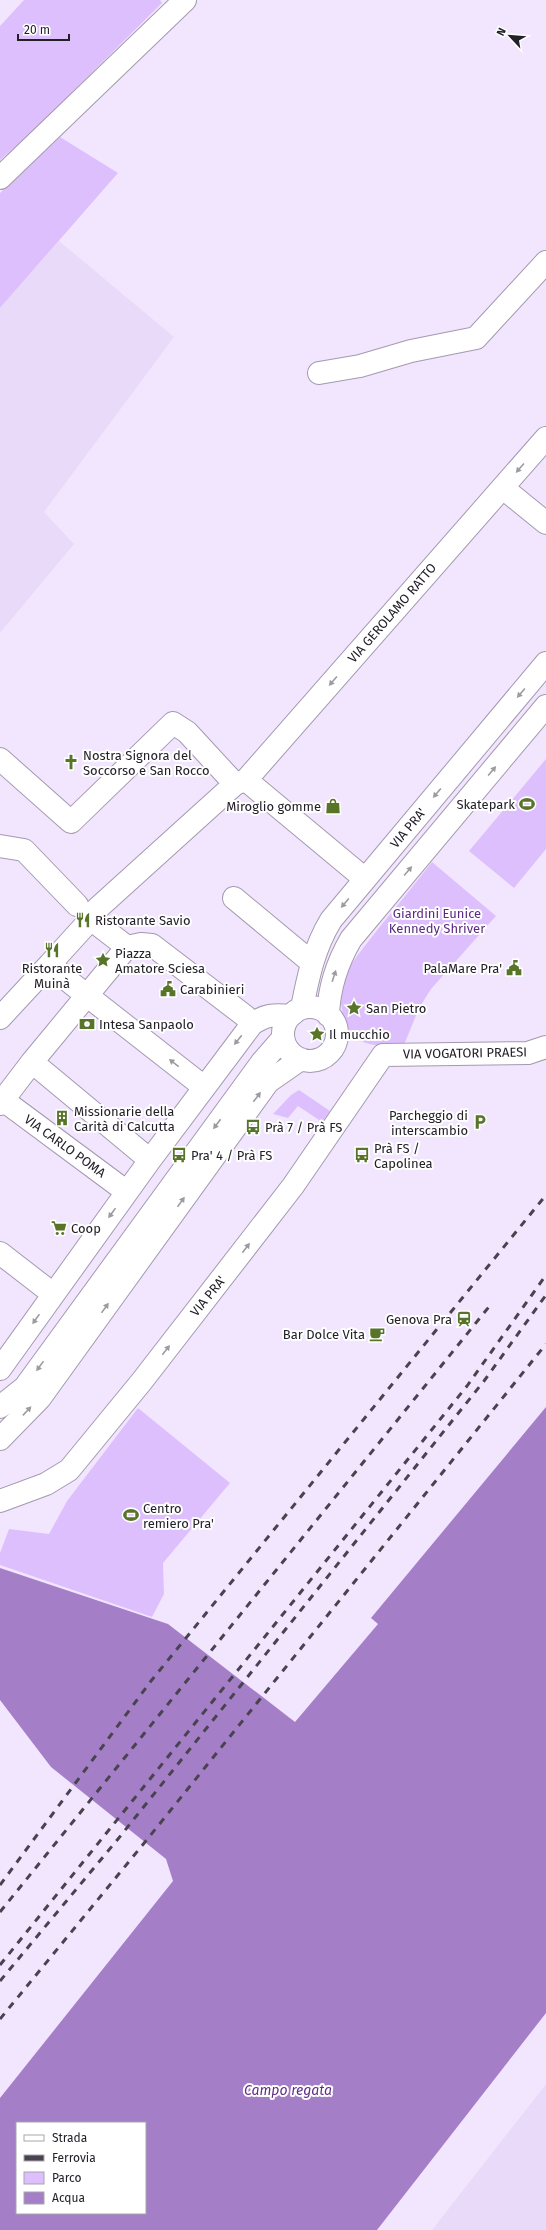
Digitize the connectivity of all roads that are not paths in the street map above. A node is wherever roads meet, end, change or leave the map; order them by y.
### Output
1 (185, 0) edge
2 (0, 178) edge
3 (546, 262) edge
4 (318, 373) dead end
5 (546, 438) edge
6 (503, 488) junction
7 (546, 523) edge
8 (546, 663) edge
9 (546, 706) edge
10 (0, 759) edge
11 (240, 782) junction
12 (4, 844) edge
13 (365, 879) junction
14 (234, 898) dead end
15 (85, 914) junction
16 (127, 948) junction
17 (311, 962) junction
18 (50, 964) junction
19 (85, 994) junction
20 (298, 1011) junction
21 (328, 1015) junction
22 (0, 1018) edge
23 (252, 1024) junction
24 (283, 1038) junction
25 (546, 1047) edge
26 (383, 1055) joint
27 (301, 1059) junction
28 (32, 1062) junction
29 (204, 1087) junction
30 (1, 1102) edge
31 (150, 1160) junction
32 (127, 1192) junction
33 (0, 1253) edge
34 (53, 1294) junction
35 (0, 1369) edge
36 (0, 1407) edge
37 (0, 1440) edge
38 (0, 1501) edge

1 - 2 street
3 - 4 street
5 -> 6 street, VIA GEROLAMO RATTO
6 - 7 street
6 -> 11 street, VIA GEROLAMO RATTO
8 -> 13 street, VIA PRA'
21 -> 9 street
10 - 11 street
11 - 13 street
11 - 15 street, VIA GEROLAMO RATTO
12 - 15 street
13 -> 17 street, VIA PRA'
14 - 17 street
15 - 16 street
15 - 18 street
16 - 19 street
16 - 23 street
17 - 20 street, VIA PRA'
18 - 19 street
18 - 22 street
19 - 28 street
29 -> 19 street
20 - 21 street
20 - 23 street
20 - 24 street
21 - 27 street
23 -> 29 street
24 - 27 street
24 -> 36 street
25 - 26 street, VIA VOGATORI PRAESI
38 -> 26 street, VIA PRA'
37 -> 27 street
28 - 30 street
28 - 31 street
29 - 31 street
30 - 32 street, VIA CARLO POMA
31 - 32 street
32 -> 34 street
33 - 34 street
34 -> 35 street

